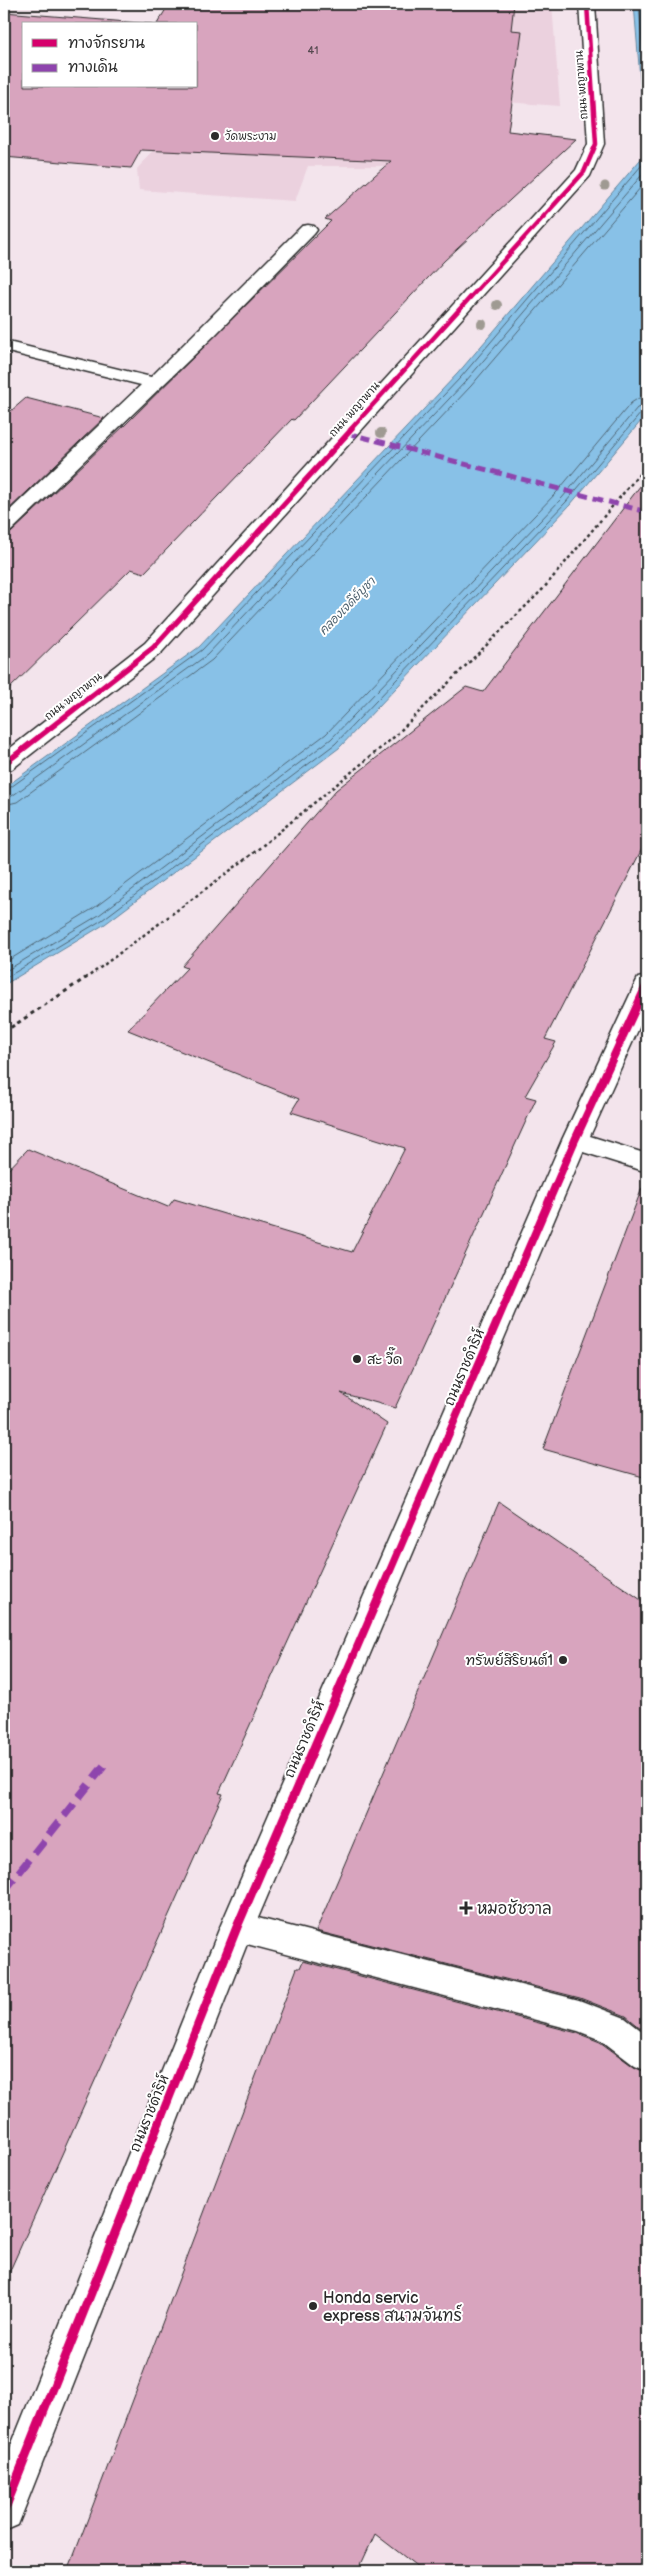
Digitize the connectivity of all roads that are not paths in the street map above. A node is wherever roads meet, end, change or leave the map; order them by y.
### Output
1 (587, 4) edge
2 (308, 230) dead end
3 (4, 346) edge
4 (154, 382) junction
5 (4, 527) edge
6 (4, 764) edge
7 (647, 984) edge
8 (576, 1140) junction
9 (647, 1163) edge
10 (237, 1927) junction
11 (647, 2055) edge
12 (4, 2511) edge

1 - 6 street, ถนน พญาพาน
2 - 4 street
3 - 4 street
4 - 5 street
7 - 8 street, ถนนราชดำริห์
8 - 9 street
8 - 10 street, ถนนราชดำริห์
10 - 11 street
10 - 12 street, ถนนราชดำริห์

